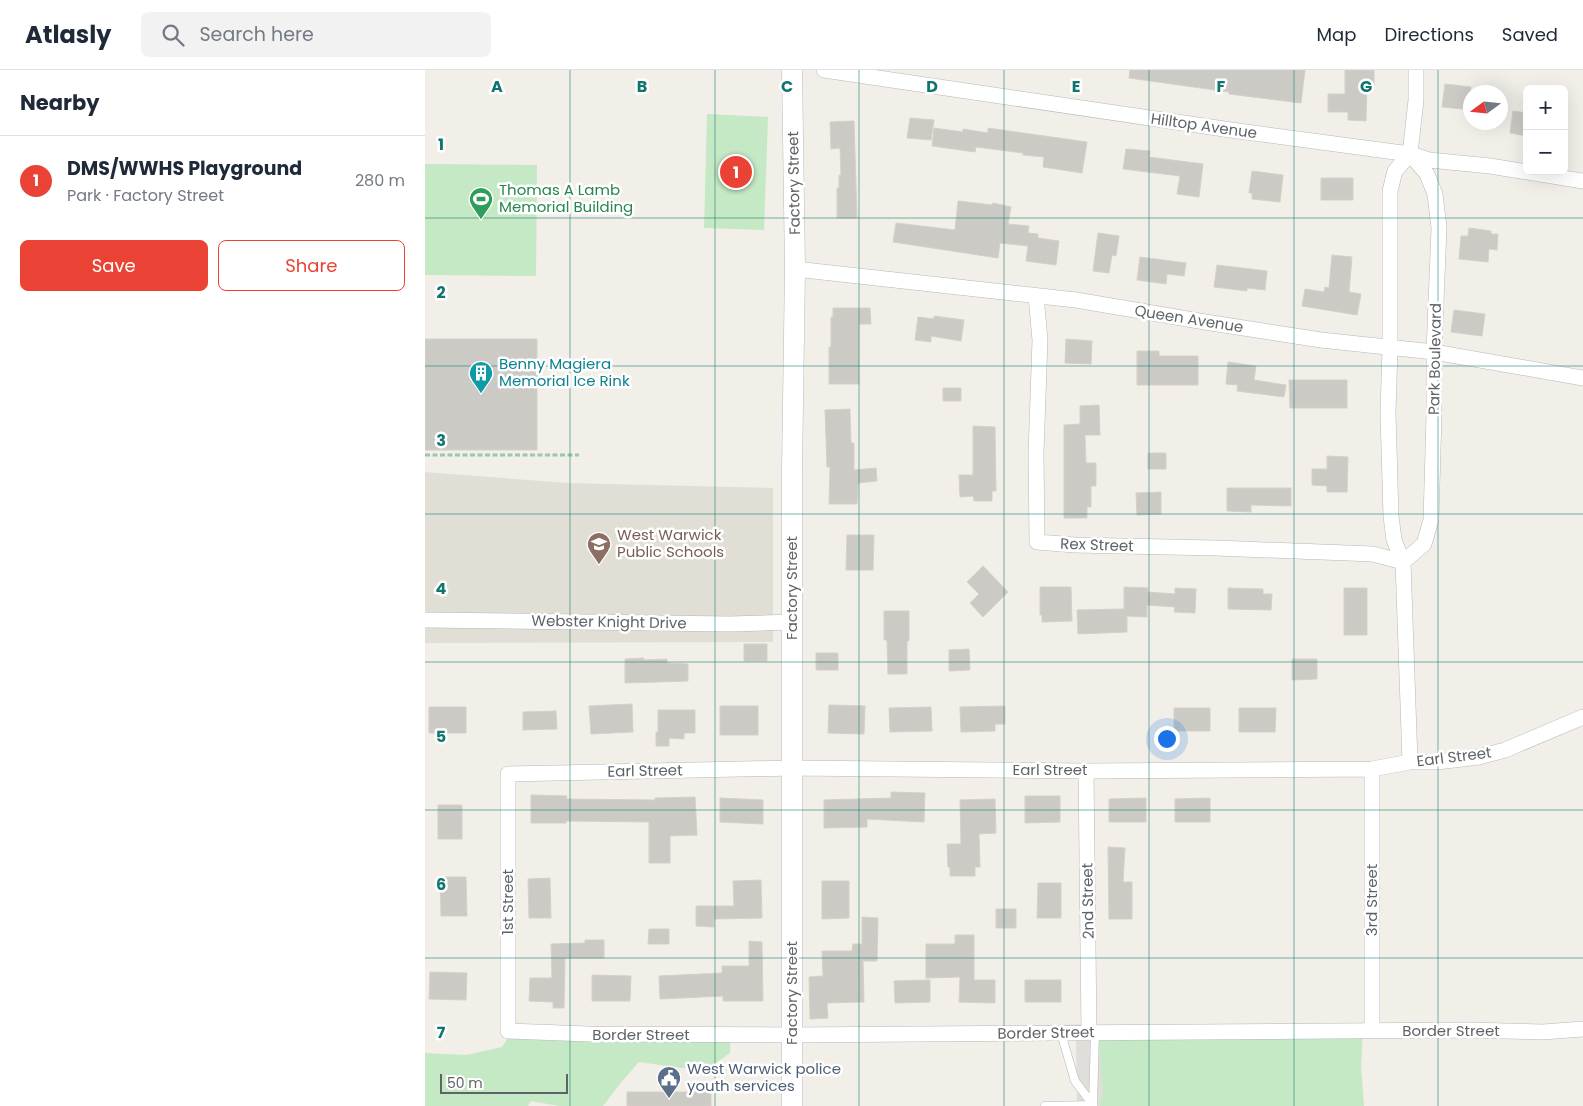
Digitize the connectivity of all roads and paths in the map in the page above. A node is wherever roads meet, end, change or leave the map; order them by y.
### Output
1 (792, 70) edge
2 (824, 70) edge
3 (1416, 70) edge
4 (1410, 154) junction
5 (1583, 181) edge
6 (795, 269) junction
7 (1036, 296) junction
8 (1390, 348) junction
9 (1434, 352) junction
10 (1583, 378) edge
11 (425, 455) edge
12 (579, 455) dead end
13 (1403, 562) junction
14 (425, 620) edge
15 (792, 622) junction
16 (1583, 717) edge
17 (1410, 762) junction
18 (793, 768) junction
19 (1371, 769) junction
20 (1086, 771) junction
21 (509, 774) joint
22 (1583, 1029) edge
23 (508, 1031) joint
24 (1373, 1031) junction
25 (1092, 1032) junction
26 (1061, 1033) junction
27 (792, 1035) junction
28 (1093, 1105) edge
29 (792, 1106) edge
30 (1045, 1106) edge

1 - 6 street, Factory Street
2 - 4 street, Hilltop Avenue
3 - 4 street
4 - 5 street, Hilltop Avenue
4 - 8 street
4 - 9 street, Park Boulevard
6 - 7 street, Queen Avenue
6 - 15 street, Factory Street
7 - 8 street, Queen Avenue
7 - 13 street, Rex Street
8 - 9 street, Queen Avenue
8 - 13 street
9 - 10 street, Queen Avenue
9 - 13 street, Park Boulevard
11 - 12 path
13 - 17 street
14 - 15 street, Webster Knight Drive
15 - 18 street, Factory Street
16 - 17 street, Earl Street
17 - 19 street, Earl Street
18 - 20 street, Earl Street
18 - 21 street, Earl Street
18 - 27 street, Factory Street
19 - 20 street, Earl Street
19 - 24 street, 3rd Street
20 - 25 street, 2nd Street
21 - 23 street, 1st Street
22 - 24 street, Border Street
23 - 27 street, Border Street
24 - 25 street, Border Street
25 - 26 street, Border Street
25 - 28 lane
26 - 27 street, Border Street
26 - 28 lane
27 - 29 street, Factory Street
28 - 30 lane

